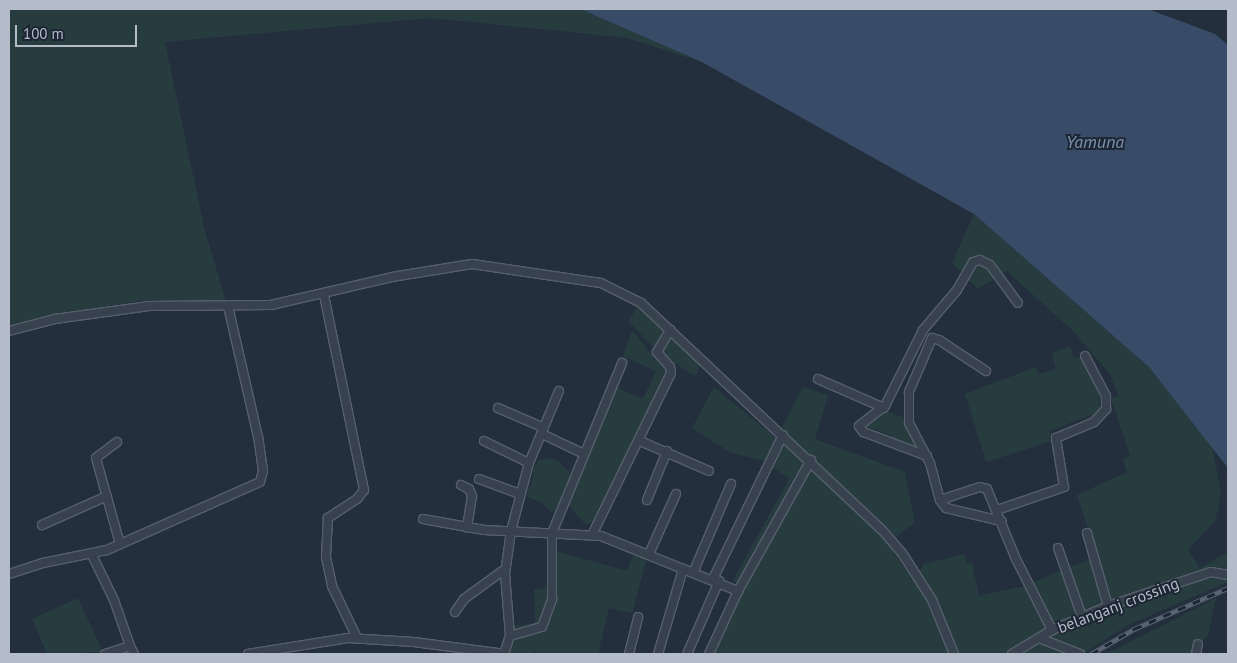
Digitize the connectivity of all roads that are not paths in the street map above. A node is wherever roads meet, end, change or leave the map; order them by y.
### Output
1 (324, 294) junction
2 (1018, 303) dead end
3 (228, 306) junction
4 (670, 330) junction
5 (9, 331) edge
6 (1085, 356) dead end
7 (622, 363) dead end
8 (986, 371) dead end
9 (818, 380) dead end
10 (559, 391) dead end
11 (498, 408) dead end
12 (884, 408) junction
13 (543, 431) junction
14 (783, 435) junction
15 (484, 441) dead end
16 (640, 441) junction
17 (117, 442) dead end
18 (667, 451) junction
19 (584, 454) junction
20 (927, 456) junction
21 (811, 460) junction
22 (529, 462) junction
23 (709, 470) dead end
24 (480, 479) dead end
25 (731, 484) dead end
26 (461, 485) dead end
27 (520, 494) junction
28 (676, 494) dead end
29 (107, 496) junction
30 (647, 500) dead end
31 (940, 500) junction
32 (997, 510) junction
33 (423, 519) dead end
34 (1001, 521) junction
35 (42, 526) dead end
36 (467, 528) junction
37 (511, 531) junction
38 (552, 533) junction
39 (1087, 533) dead end
40 (592, 535) junction
41 (120, 544) junction
42 (1058, 548) dead end
43 (649, 554) junction
44 (92, 555) junction
45 (505, 569) junction
46 (683, 569) junction
47 (694, 573) junction
48 (9, 574) edge
49 (1228, 575) edge
50 (716, 580) junction
51 (738, 590) junction
52 (1108, 606) junction
53 (455, 612) dead end
54 (638, 617) dead end
55 (1082, 617) junction
56 (1052, 630) junction
57 (510, 636) junction
58 (357, 638) junction
59 (1039, 638) junction
60 (1198, 644) dead end
61 (130, 646) junction
62 (476, 652) edge
63 (105, 654) edge
64 (134, 654) edge
65 (248, 654) edge
66 (504, 654) edge
67 (629, 654) edge
68 (658, 654) edge
69 (687, 654) edge
70 (709, 654) edge
71 (954, 654) edge
72 (1012, 654) edge
73 (1080, 654) edge
74 (1196, 654) edge

1 - 3 street
1 - 4 street
1 - 58 street
2 - 12 street
3 - 5 street
3 - 41 street
4 - 14 street
4 - 16 street
6 - 32 street
7 - 19 street
8 - 20 street
9 - 12 street
10 - 13 street
11 - 13 street
12 - 20 street
13 - 19 street
13 - 22 street
14 - 21 street
14 - 50 street
15 - 22 street
16 - 18 street
16 - 40 street
17 - 29 street
18 - 23 street
18 - 30 street
19 - 38 street
20 - 31 street
21 - 51 street
21 - 71 street
22 - 27 street
24 - 27 street
25 - 47 street
26 - 36 street
27 - 37 street
28 - 43 street
29 - 35 street
29 - 41 street
31 - 32 street
31 - 34 street
32 - 34 street
33 - 36 street
34 - 56 street
36 - 37 street
37 - 38 street
37 - 45 street
38 - 40 street
38 - 57 street
39 - 52 street
40 - 43 street
41 - 44 street
42 - 55 street
43 - 46 street
44 - 48 street
44 - 61 street
45 - 53 street
45 - 57 street
46 - 47 street
46 - 68 street
47 - 50 street
49 - 52 street, belanganj crossing
50 - 51 street
50 - 69 street
51 - 70 street
52 - 55 street, belanganj crossing
54 - 67 street
55 - 56 street, belanganj crossing
56 - 59 street, belanganj crossing
57 - 66 street
58 - 62 street
58 - 65 street
59 - 72 street, belanganj crossing
59 - 73 street
60 - 74 street
61 - 63 street
61 - 64 street
62 - 66 street

